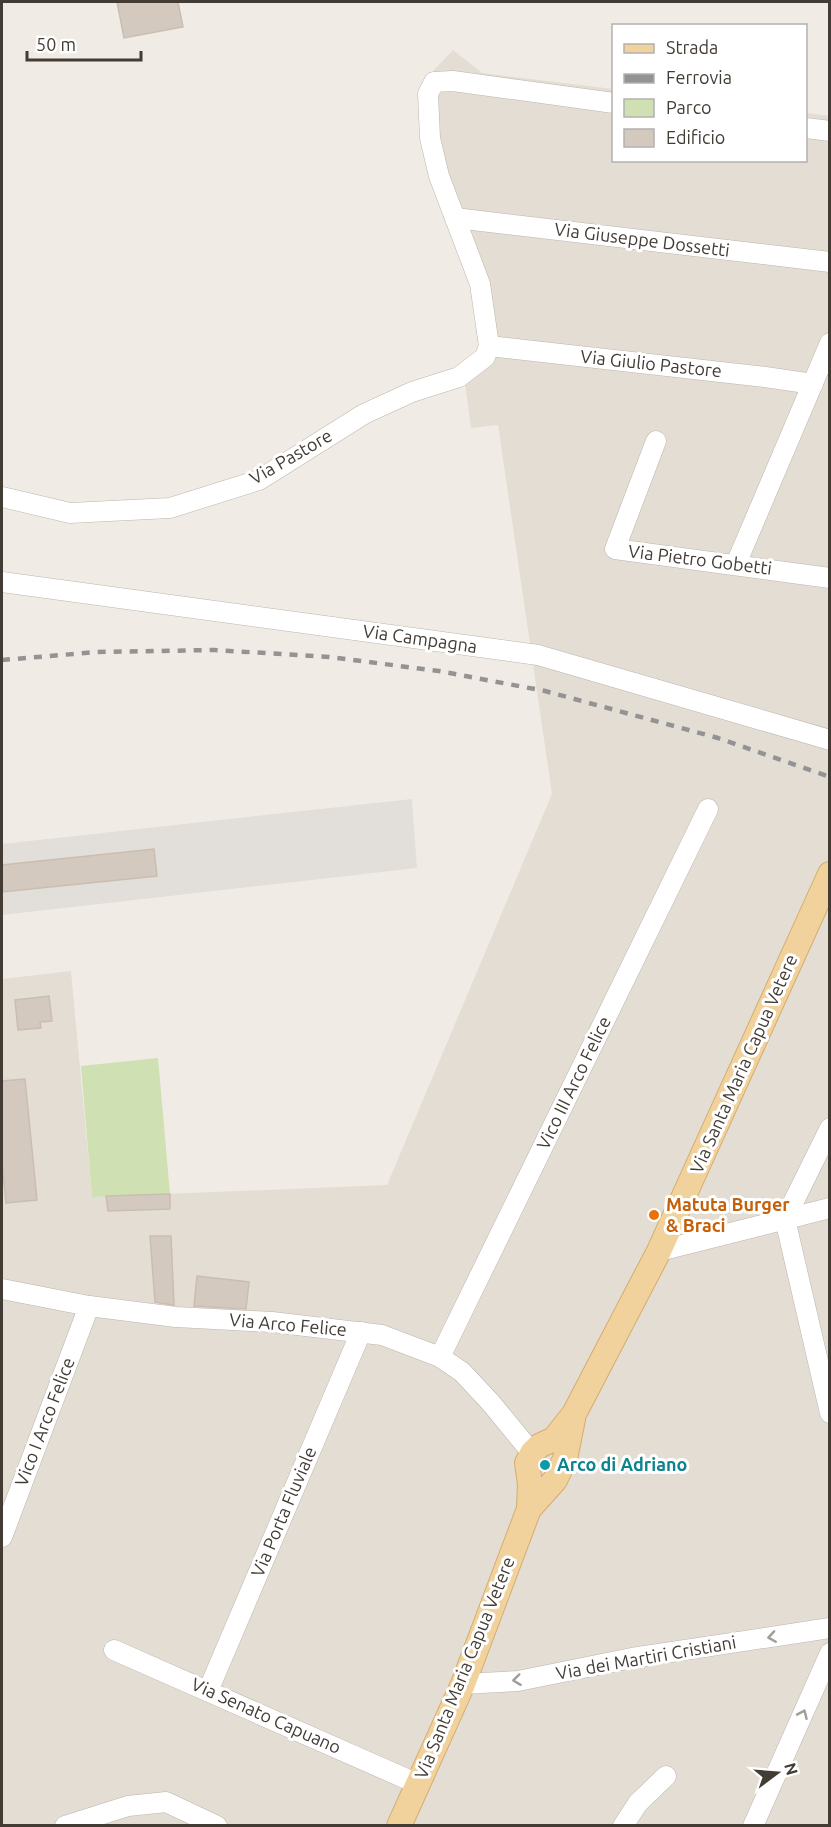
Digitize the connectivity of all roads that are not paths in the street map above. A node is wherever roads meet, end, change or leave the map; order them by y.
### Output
1 (612, 102) edge
2 (807, 128) edge
3 (830, 131) edge
4 (455, 218) junction
5 (830, 262) edge
6 (830, 344) edge
7 (489, 346) junction
8 (813, 384) junction
9 (656, 441) dead end
10 (2, 497) edge
11 (736, 564) junction
12 (830, 578) edge
13 (2, 582) edge
14 (830, 740) edge
15 (708, 809) dead end
16 (830, 874) edge
17 (830, 1128) edge
18 (830, 1208) edge
19 (785, 1219) junction
20 (659, 1251) junction
21 (2, 1289) edge
22 (89, 1306) junction
23 (361, 1332) junction
24 (440, 1357) junction
25 (830, 1413) edge
26 (574, 1414) junction
27 (531, 1453) junction
28 (529, 1509) junction
29 (2, 1537) edge
30 (830, 1628) edge
31 (114, 1650) dead end
32 (830, 1653) edge
33 (463, 1684) junction
34 (208, 1691) junction
35 (666, 1776) dead end
36 (418, 1784) junction
37 (65, 1826) edge
38 (217, 1826) edge
39 (399, 1826) edge
40 (623, 1826) edge
41 (753, 1826) edge

1 - 4 street
2 - 3 street
4 - 5 street, Via Giuseppe Dossetti
4 - 7 street
6 - 8 street
7 - 8 street, Via Giulio Pastore
7 - 10 street, Via Pastore
8 - 11 street
9 - 11 street, Via Pietro Gobetti
11 - 12 street, Via Pietro Gobetti
13 - 14 street, Via Campagna
15 - 24 street, Vico III Arco Felice
16 - 20 main road, Via Santa Maria Capua Vetere
17 - 19 street
18 - 19 street
19 - 20 street
19 - 25 street
20 - 26 main road, Via Santa Maria Capua Vetere
21 - 22 street, Via Arco Felice
22 - 23 street, Via Arco Felice
22 - 29 street, Vico I Arco Felice
23 - 24 street, Via Arco Felice
23 - 34 street, Via Porta Fluviale
24 - 27 street, Via Arco Felice
26 - 27 main road
26 - 28 main road
27 - 28 main road
28 - 33 main road, Via Santa Maria Capua Vetere
30 -> 33 street, Via dei Martiri Cristiani
31 - 34 street, Via Senato Capuano
41 -> 32 street
33 - 36 main road, Via Santa Maria Capua Vetere
34 - 36 street, Via Senato Capuano
35 - 40 street
36 - 39 main road, Via Santa Maria Capua Vetere
37 - 38 street

